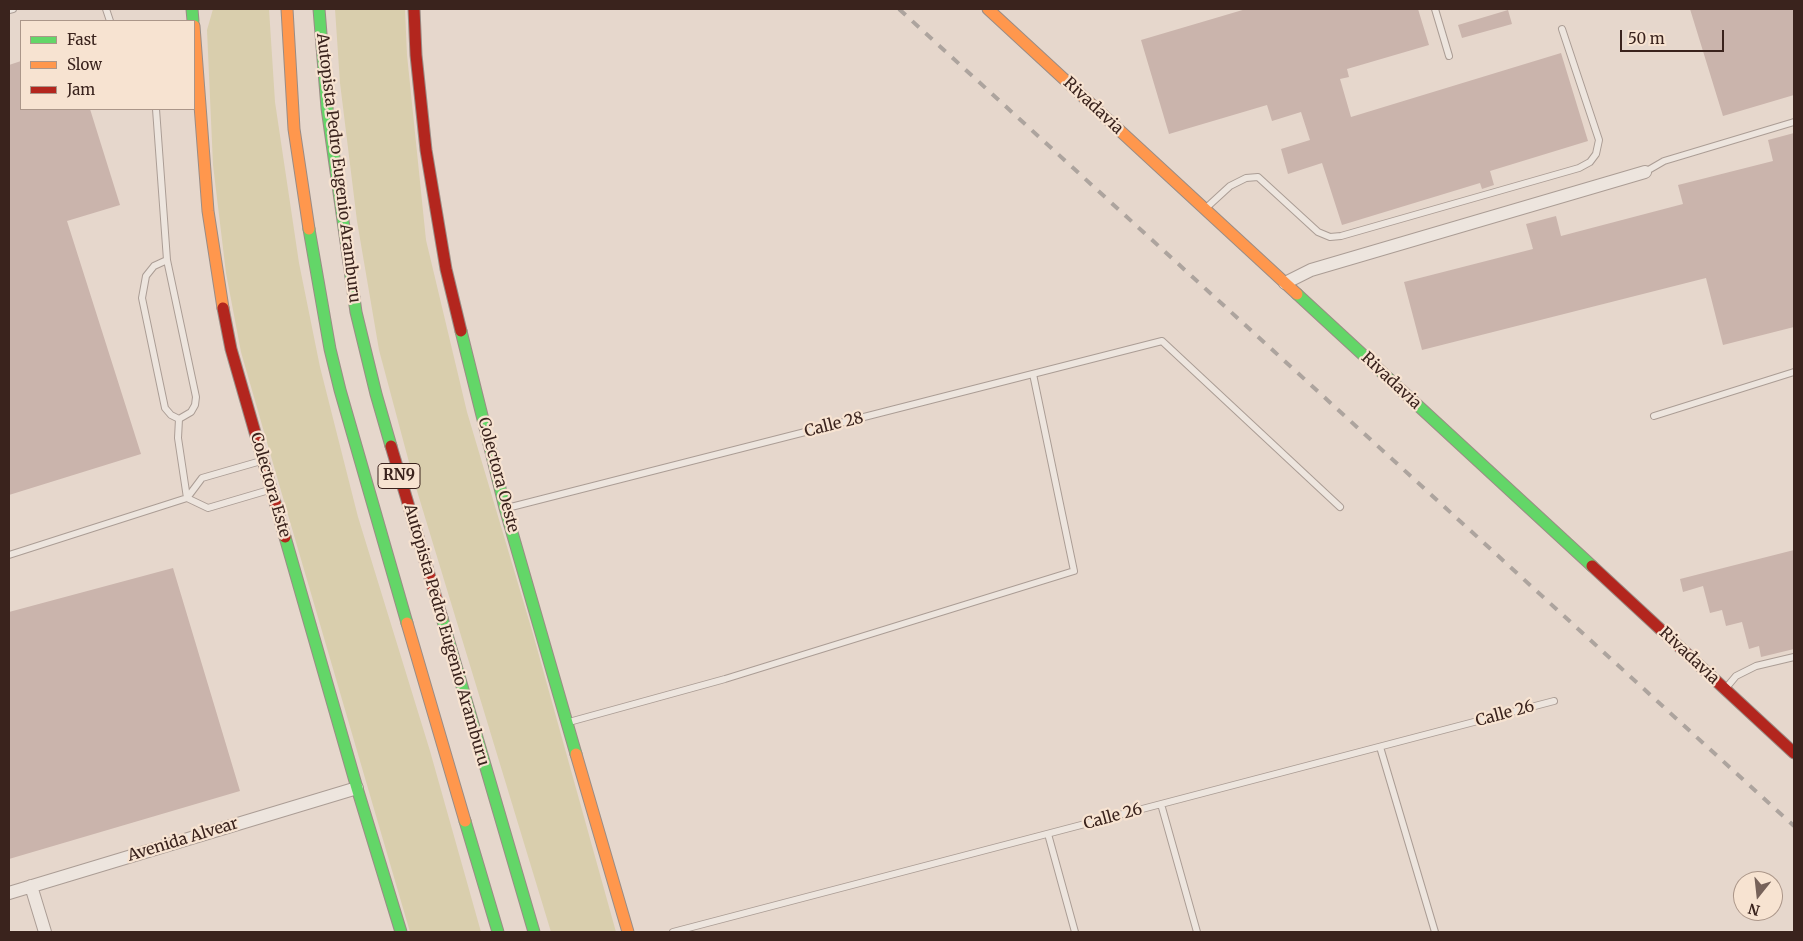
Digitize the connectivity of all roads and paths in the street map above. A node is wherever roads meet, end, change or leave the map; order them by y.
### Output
1 (13, 9) edge
2 (287, 9) edge
3 (319, 9) edge
4 (414, 9) edge
5 (988, 9) edge
6 (1435, 9) edge
7 (9, 10) edge
8 (1562, 29) dead end
9 (195, 39) edge
10 (1450, 56) dead end
11 (156, 110) edge
12 (1794, 122) edge
13 (1645, 172) joint
14 (1205, 209) junction
15 (167, 260) junction
16 (1285, 283) junction
17 (1794, 372) edge
18 (1033, 374) junction
19 (1654, 416) dead end
20 (179, 419) junction
21 (263, 460) junction
22 (271, 489) junction
23 (187, 498) junction
24 (1340, 507) dead end
25 (506, 508) junction
26 (9, 555) edge
27 (1794, 657) edge
28 (1725, 689) junction
29 (1554, 701) dead end
30 (568, 722) junction
31 (1380, 747) junction
32 (1794, 753) edge
33 (358, 788) junction
34 (1161, 804) junction
35 (1048, 834) junction
36 (31, 886) junction
37 (9, 893) edge
38 (46, 932) edge
39 (401, 932) edge
40 (498, 932) edge
41 (534, 932) edge
42 (628, 932) edge
43 (673, 932) edge
44 (1075, 932) edge
45 (1197, 932) edge
46 (1435, 932) edge

1 - 7 lane
2 - 40 main road, Autopista Pedro Eugenio Aramburu / RN9
3 - 41 main road, Autopista Pedro Eugenio Aramburu / RN9
4 - 25 main road, Colectora Oeste
5 - 14 main road, Rivadavia
6 - 10 lane
8 - 14 lane
9 - 21 main road, Colectora Este
11 - 15 lane
12 - 13 lane
13 - 16 street
14 - 16 main road, Rivadavia
15 - 20 lane
15 - 20 lane
16 - 28 main road, Rivadavia
17 - 19 lane
18 - 24 lane, Calle 28
18 - 25 lane, Calle 28
18 - 30 lane
20 - 23 lane
21 - 22 main road, Colectora Este
21 - 23 lane
22 - 23 lane
22 - 33 main road, Colectora Este
23 - 26 lane
25 - 30 main road, Colectora Oeste
27 - 28 lane
28 - 32 main road, Rivadavia
29 - 31 lane, Calle 26
30 - 42 main road, Colectora Oeste
31 - 34 lane, Calle 26
31 - 46 lane
33 - 36 street, Avenida Alvear
33 - 39 main road, Colectora Este
34 - 35 lane, Calle 26
34 - 45 lane
35 - 43 lane, Calle 26
35 - 44 lane
36 - 37 street, Avenida Alvear
36 - 38 street

